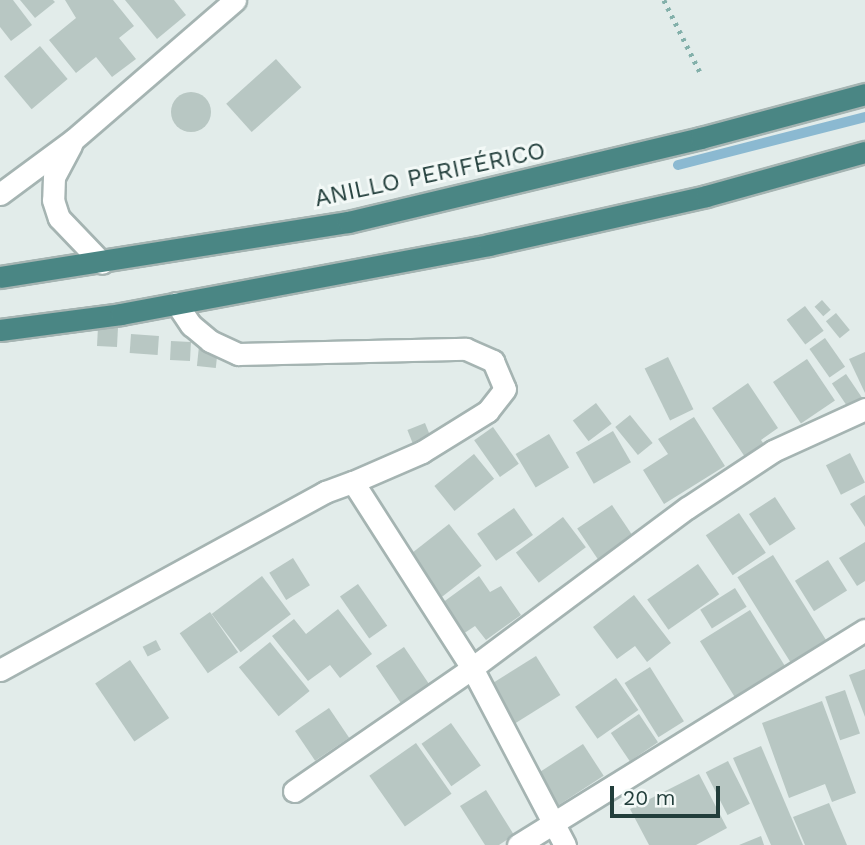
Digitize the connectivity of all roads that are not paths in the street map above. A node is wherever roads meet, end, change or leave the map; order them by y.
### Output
1 (236, 0) edge
2 (865, 94) edge
3 (73, 140) junction
4 (865, 152) edge
5 (0, 194) edge
6 (102, 263) junction
7 (0, 277) edge
8 (176, 303) junction
9 (0, 330) edge
10 (865, 409) edge
11 (354, 482) junction
12 (865, 630) edge
13 (472, 668) junction
14 (0, 670) edge
15 (294, 791) dead end
16 (552, 824) junction
17 (518, 845) edge
18 (565, 845) edge

1 - 3 street
2 - 6 highway, ANILLO PERIFÉRICO
3 - 5 street
3 - 6 street
4 - 8 highway
6 - 7 highway, ANILLO PERIFÉRICO
8 - 9 highway
8 - 11 street
10 - 13 street
11 - 13 street
11 - 14 street
12 - 16 street
13 - 15 street
13 - 16 street
16 - 17 street
16 - 18 street

